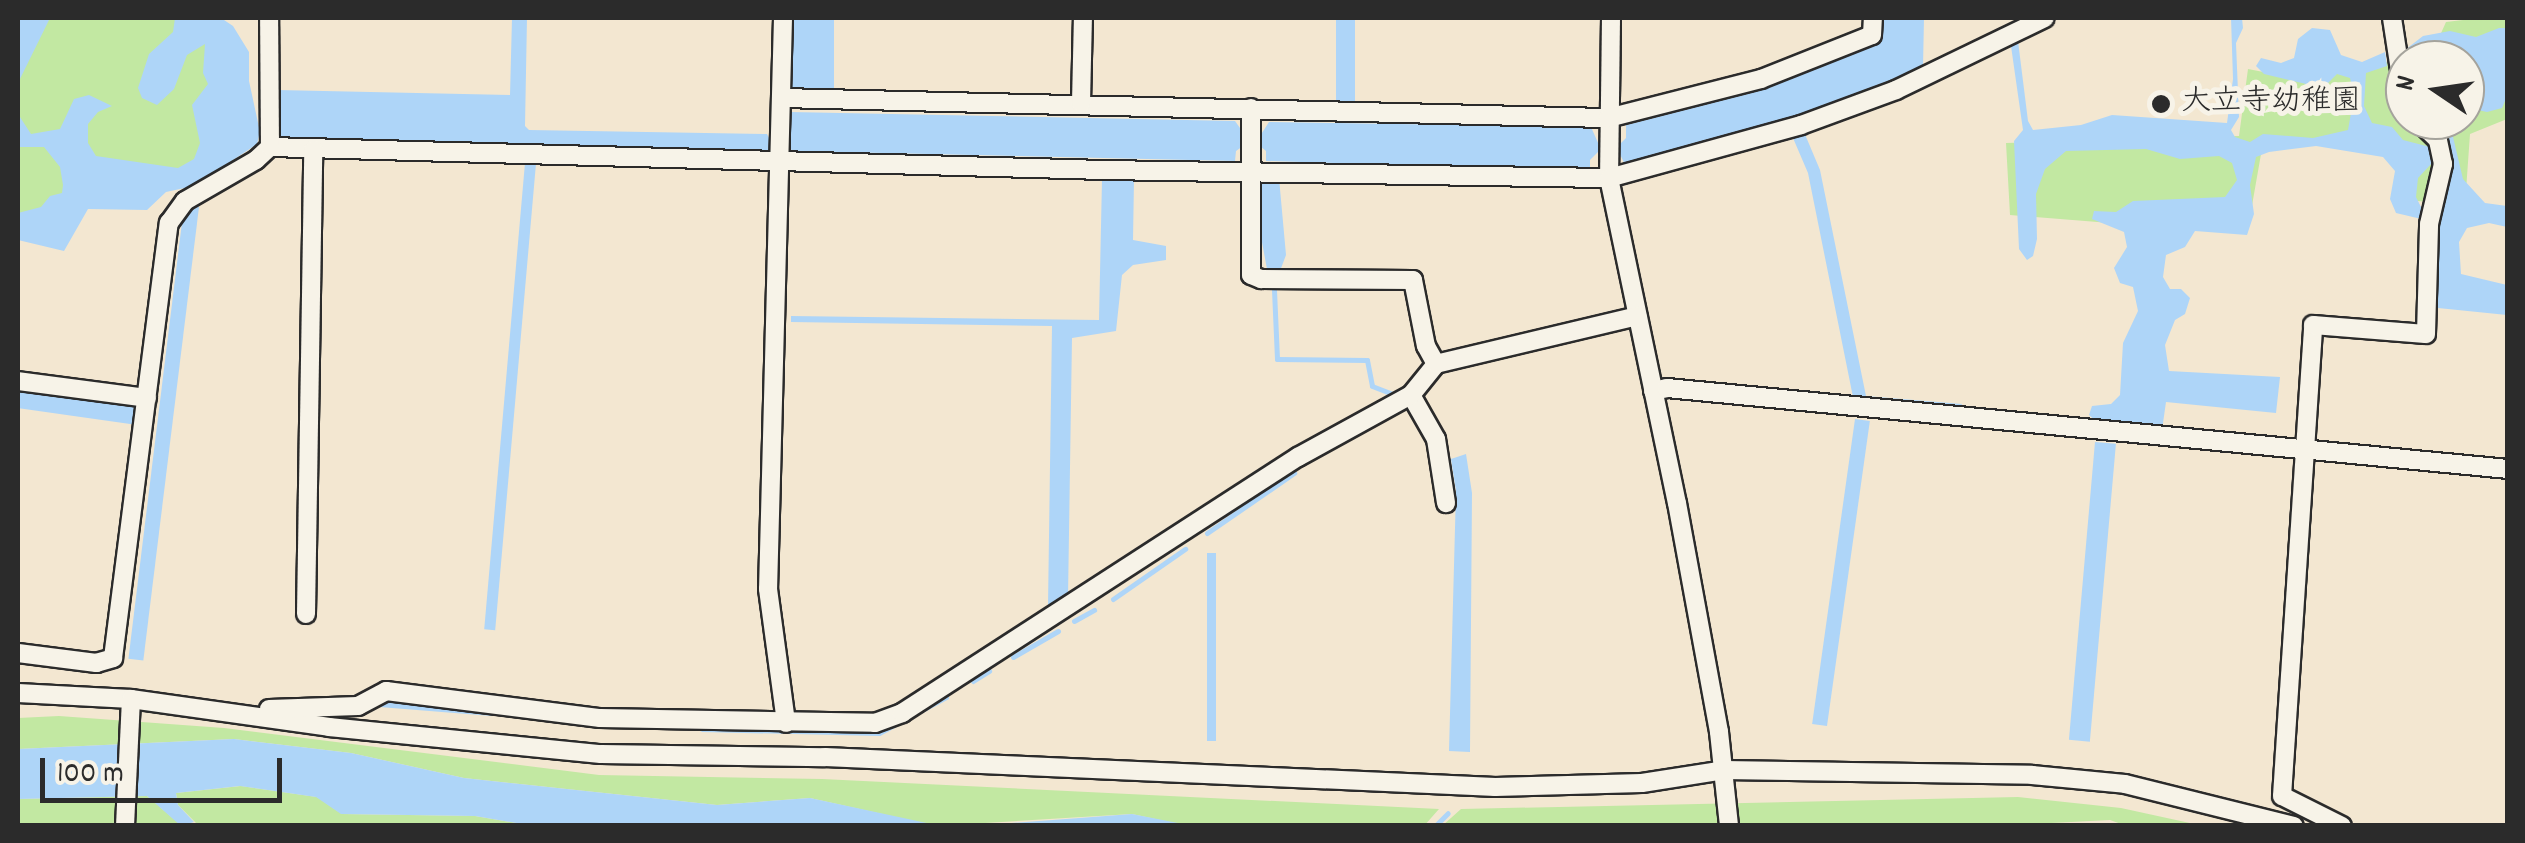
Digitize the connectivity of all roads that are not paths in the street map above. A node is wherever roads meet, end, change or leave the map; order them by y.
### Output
1 (270, 18) edge
2 (783, 18) edge
3 (1082, 18) edge
4 (1611, 18) edge
5 (1873, 18) edge
6 (2045, 18) edge
7 (781, 98) junction
8 (1081, 102) junction
9 (1251, 108) junction
10 (1608, 118) junction
11 (2438, 140) edge
12 (270, 147) junction
13 (780, 148) junction
14 (313, 150) junction
15 (1249, 171) junction
16 (1609, 178) junction
17 (1637, 316) junction
18 (1436, 364) junction
19 (18, 381) edge
20 (1653, 391) junction
21 (1411, 395) junction
22 (147, 398) junction
23 (2305, 450) junction
24 (2508, 469) edge
25 (1446, 503) dead end
26 (306, 614) dead end
27 (18, 652) edge
28 (18, 694) edge
29 (132, 698) junction
30 (229, 710) junction
31 (786, 723) junction
32 (1724, 770) junction
33 (125, 826) edge
34 (1730, 826) edge
35 (2294, 826) edge
36 (2342, 826) edge

1 - 12 street
2 - 7 street
3 - 8 street
4 - 10 street
5 - 10 street
6 - 16 street
7 - 8 street
7 - 13 street
8 - 9 street
9 - 10 street
9 - 15 street
10 - 16 street
11 - 23 street
12 - 14 street
12 - 22 street
13 - 14 street
13 - 15 street
13 - 31 street
14 - 26 street
15 - 16 street
15 - 18 street
16 - 17 street
17 - 18 street
17 - 20 street
18 - 21 street
19 - 22 street
20 - 23 street
20 - 32 street
21 - 25 street
21 - 31 street
22 - 27 street
23 - 24 street
23 - 36 street
28 - 29 street
29 - 30 street
29 - 33 street
30 - 31 street
30 - 32 street
32 - 34 street
32 - 35 street

